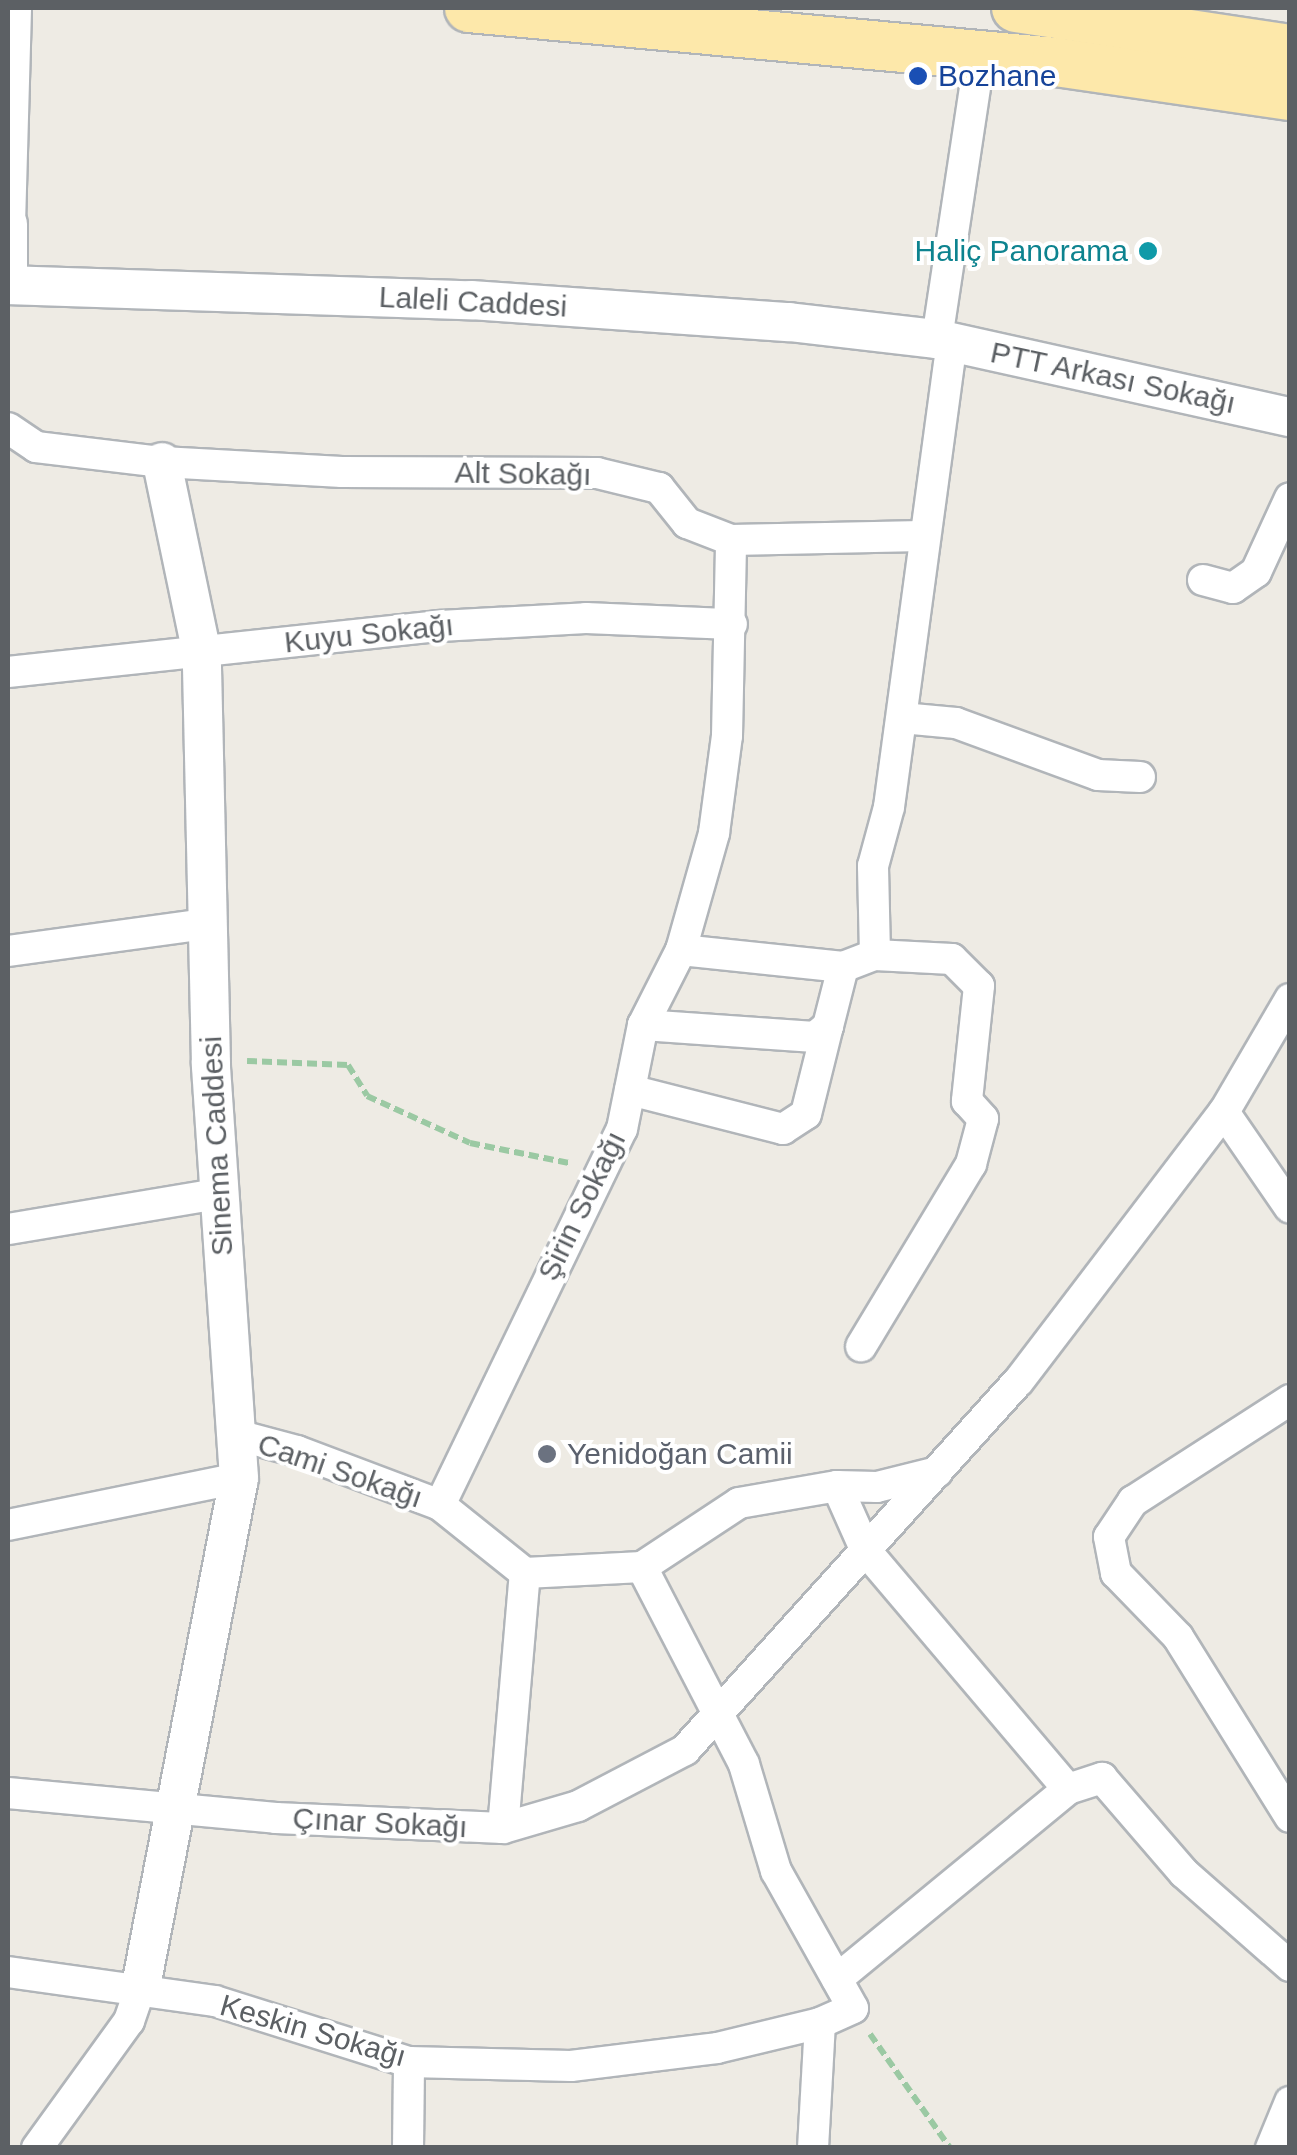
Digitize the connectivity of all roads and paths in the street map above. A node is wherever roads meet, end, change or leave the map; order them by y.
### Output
1 (16, 8) edge
2 (469, 8) edge
3 (1016, 8) edge
4 (1290, 50) edge
5 (980, 54) junction
6 (1290, 96) edge
7 (8, 224) edge
8 (8, 285) edge
9 (8, 297) edge
10 (944, 342) junction
11 (1290, 418) edge
12 (8, 428) edge
13 (162, 462) junction
14 (1290, 498) edge
15 (922, 536) junction
16 (730, 540) junction
17 (1203, 580) dead end
18 (732, 624) junction
19 (202, 654) junction
20 (8, 672) edge
21 (902, 718) junction
22 (1140, 777) dead end
23 (206, 924) junction
24 (681, 950) junction
25 (8, 951) edge
26 (875, 955) junction
27 (844, 967) junction
28 (1290, 999) edge
29 (643, 1024) junction
30 (828, 1026) junction
31 (210, 1064) junction
32 (630, 1090) junction
33 (1224, 1112) junction
34 (600, 1169) junction
35 (218, 1194) junction
36 (1290, 1208) edge
37 (8, 1229) edge
38 (862, 1346) dead end
39 (1290, 1400) edge
40 (237, 1436) junction
41 (937, 1472) junction
42 (238, 1478) junction
43 (837, 1486) junction
44 (440, 1505) junction
45 (8, 1525) edge
46 (866, 1551) junction
47 (642, 1567) junction
48 (526, 1573) junction
49 (721, 1713) junction
50 (1068, 1789) junction
51 (8, 1793) edge
52 (175, 1805) junction
53 (1290, 1817) edge
54 (503, 1828) junction
55 (1290, 1966) edge
56 (8, 1972) edge
57 (837, 1979) junction
58 (141, 1986) junction
59 (853, 2008) junction
60 (820, 2023) junction
61 (409, 2062) junction
62 (1290, 2102) edge
63 (37, 2148) edge
64 (408, 2148) edge
65 (813, 2148) edge
66 (950, 2148) edge
67 (1270, 2148) edge

1 - 7 street
2 - 5 main road
3 - 4 main road
5 - 6 main road
5 - 10 street
7 - 8 street
8 - 9 street
8 - 10 street, Laleli Caddesi
10 - 11 street, PTT Arkası Sokağı
10 - 15 street
12 - 13 street
13 - 16 street, Alt Sokağı
13 - 19 street, Sinema Caddesi
14 - 17 street
15 - 16 street, Alt Sokağı
15 - 21 street
16 - 18 street, Şirin Sokağı
18 - 19 street, Kuyu Sokağı
18 - 24 street, Şirin Sokağı
19 - 20 street, Kuyu Sokağı
19 - 23 street, Sinema Caddesi
21 - 22 street
21 - 26 street
23 - 25 street
23 - 31 street, Sinema Caddesi
24 - 27 street
24 - 29 street, Şirin Sokağı
26 - 27 street
26 - 38 street
27 - 30 street
28 - 33 street
29 - 30 street
29 - 32 street, Şirin Sokağı
30 - 32 street
31 - 34 path
31 - 35 street, Sinema Caddesi
32 - 34 street, Şirin Sokağı
33 - 36 street
33 - 41 street
34 - 44 street, Şirin Sokağı
35 - 37 street
35 - 40 street, Sinema Caddesi
39 - 53 street
40 - 42 street, Sinema Caddesi
40 - 44 street, Cami Sokağı
41 - 43 street
41 - 46 street
42 - 45 street, Cami Sokağı
42 - 52 street, Sinema Caddesi
43 - 46 street
43 - 47 street
44 - 48 street, Cami Sokağı
46 - 49 street
46 - 50 street
47 - 48 street
47 - 49 street
48 - 54 street
49 - 54 street, Çınar Sokağı
49 - 57 street
50 - 55 street
50 - 57 street
51 - 52 street, Çınar Sokağı
52 - 54 street, Çınar Sokağı
52 - 58 street, Sinema Caddesi
56 - 58 street, Keskin Sokağı
57 - 59 street
58 - 61 street, Keskin Sokağı
58 - 63 street
59 - 60 street, Keskin Sokağı
59 - 66 path
60 - 61 street, Keskin Sokağı
60 - 65 street
61 - 64 street
62 - 67 street

